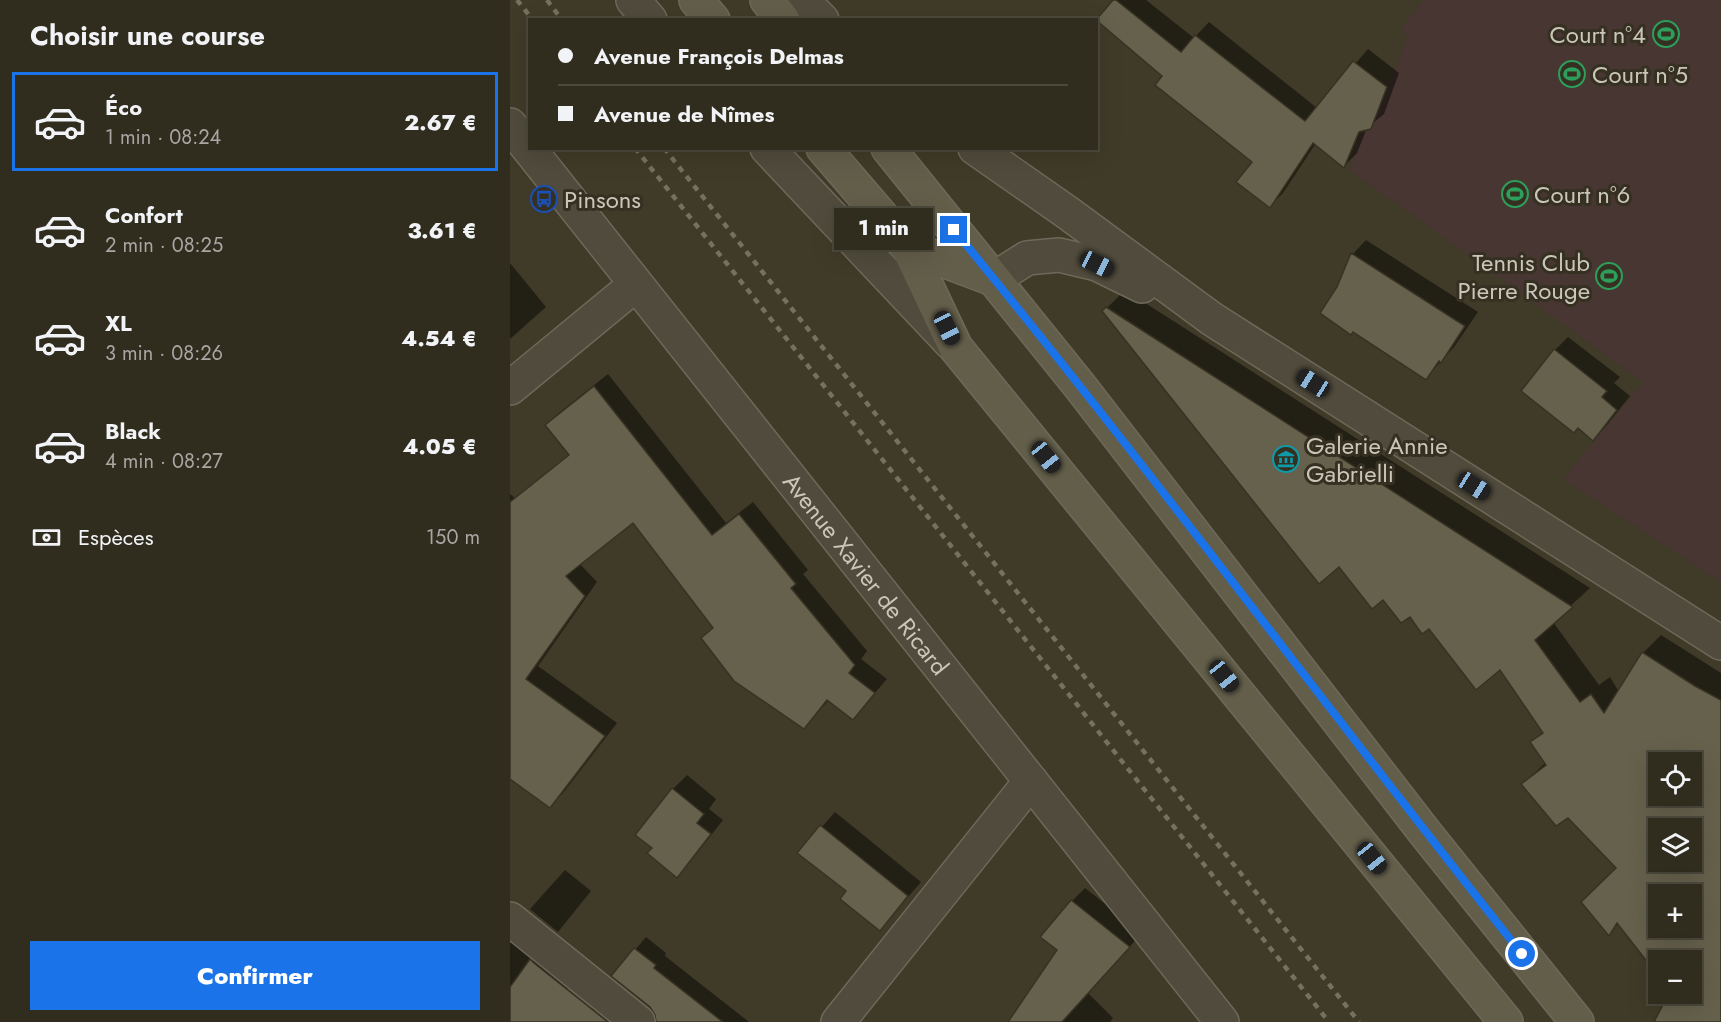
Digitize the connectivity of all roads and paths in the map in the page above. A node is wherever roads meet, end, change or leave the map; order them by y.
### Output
1 (633, 0) edge
2 (696, 0) edge
3 (767, 0) edge
4 (802, 0) edge
5 (648, 18) edge
6 (711, 18) edge
7 (781, 18) edge
8 (820, 18) edge
9 (510, 125) edge
10 (528, 148) edge
11 (530, 150) edge
12 (769, 150) edge
13 (825, 150) edge
14 (890, 150) edge
15 (978, 150) edge
16 (908, 248) junction
17 (994, 279) junction
18 (635, 285) junction
19 (1212, 319) junction
20 (956, 348) junction
21 (510, 388) edge
22 (1721, 644) edge
23 (1031, 781) junction
24 (510, 919) edge
25 (600, 1011) edge
26 (638, 1022) edge
27 (838, 1022) edge
28 (1222, 1022) edge
29 (1506, 1022) edge
30 (1577, 1022) edge

1 - 5 street
2 - 6 main road
3 - 7 main road
4 - 8 street
9 - 10 street, Avenue Xavier de Ricard
11 - 18 street, Avenue Xavier de Ricard
12 - 20 street
13 - 16 main road
14 - 17 main road
15 - 19 street
16 - 17 main road
16 - 20 main road
17 - 19 street
17 - 30 main road
18 - 21 street
18 - 23 street, Avenue Xavier de Ricard
19 - 22 street
20 - 29 main road
23 - 27 street
23 - 28 street, Avenue Xavier de Ricard
24 - 25 street
25 - 26 street

